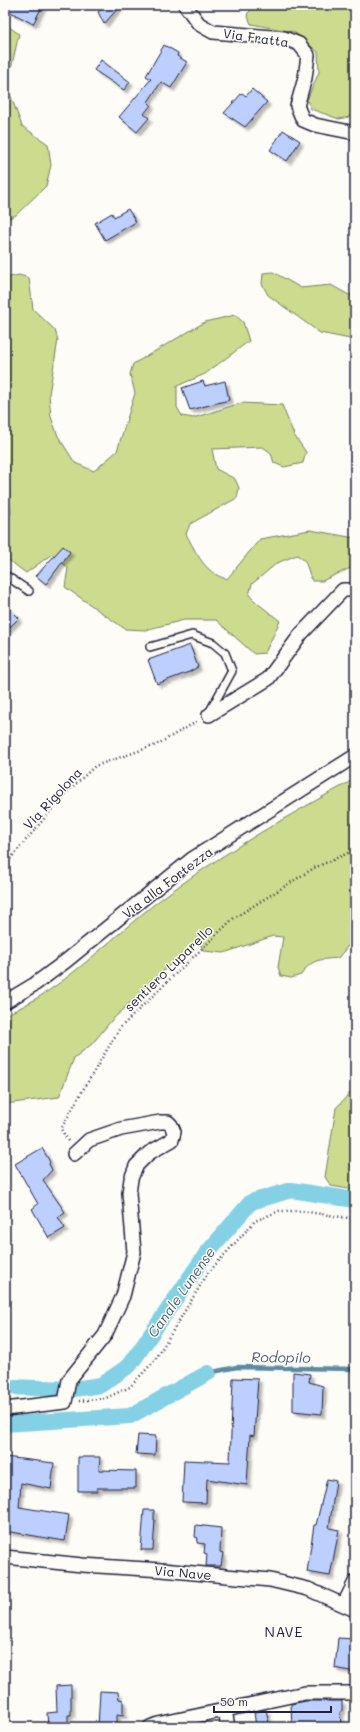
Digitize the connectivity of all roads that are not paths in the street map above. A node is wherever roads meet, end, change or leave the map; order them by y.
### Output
1 (185, 5) edge
2 (355, 133) edge
3 (5, 575) edge
4 (355, 590) edge
5 (30, 591) dead end
6 (150, 647) dead end
7 (208, 715) joint
8 (355, 756) edge
9 (5, 1002) edge
10 (74, 1154) road end
11 (5, 1409) edge
12 (5, 1557) edge
13 (355, 1582) edge
14 (349, 1607) edge
15 (355, 1693) edge
16 (225, 1710) junction
17 (150, 1727) edge
18 (228, 1727) edge

1 - 2 street, Via Fratta
3 - 5 lane
4 - 7 street
6 - 7 lane
8 - 9 street, Via alla Fortezza
10 - 11 street
12 - 14 street, Via Nave
13 - 14 street
15 - 16 street
16 - 17 street
16 - 18 street

